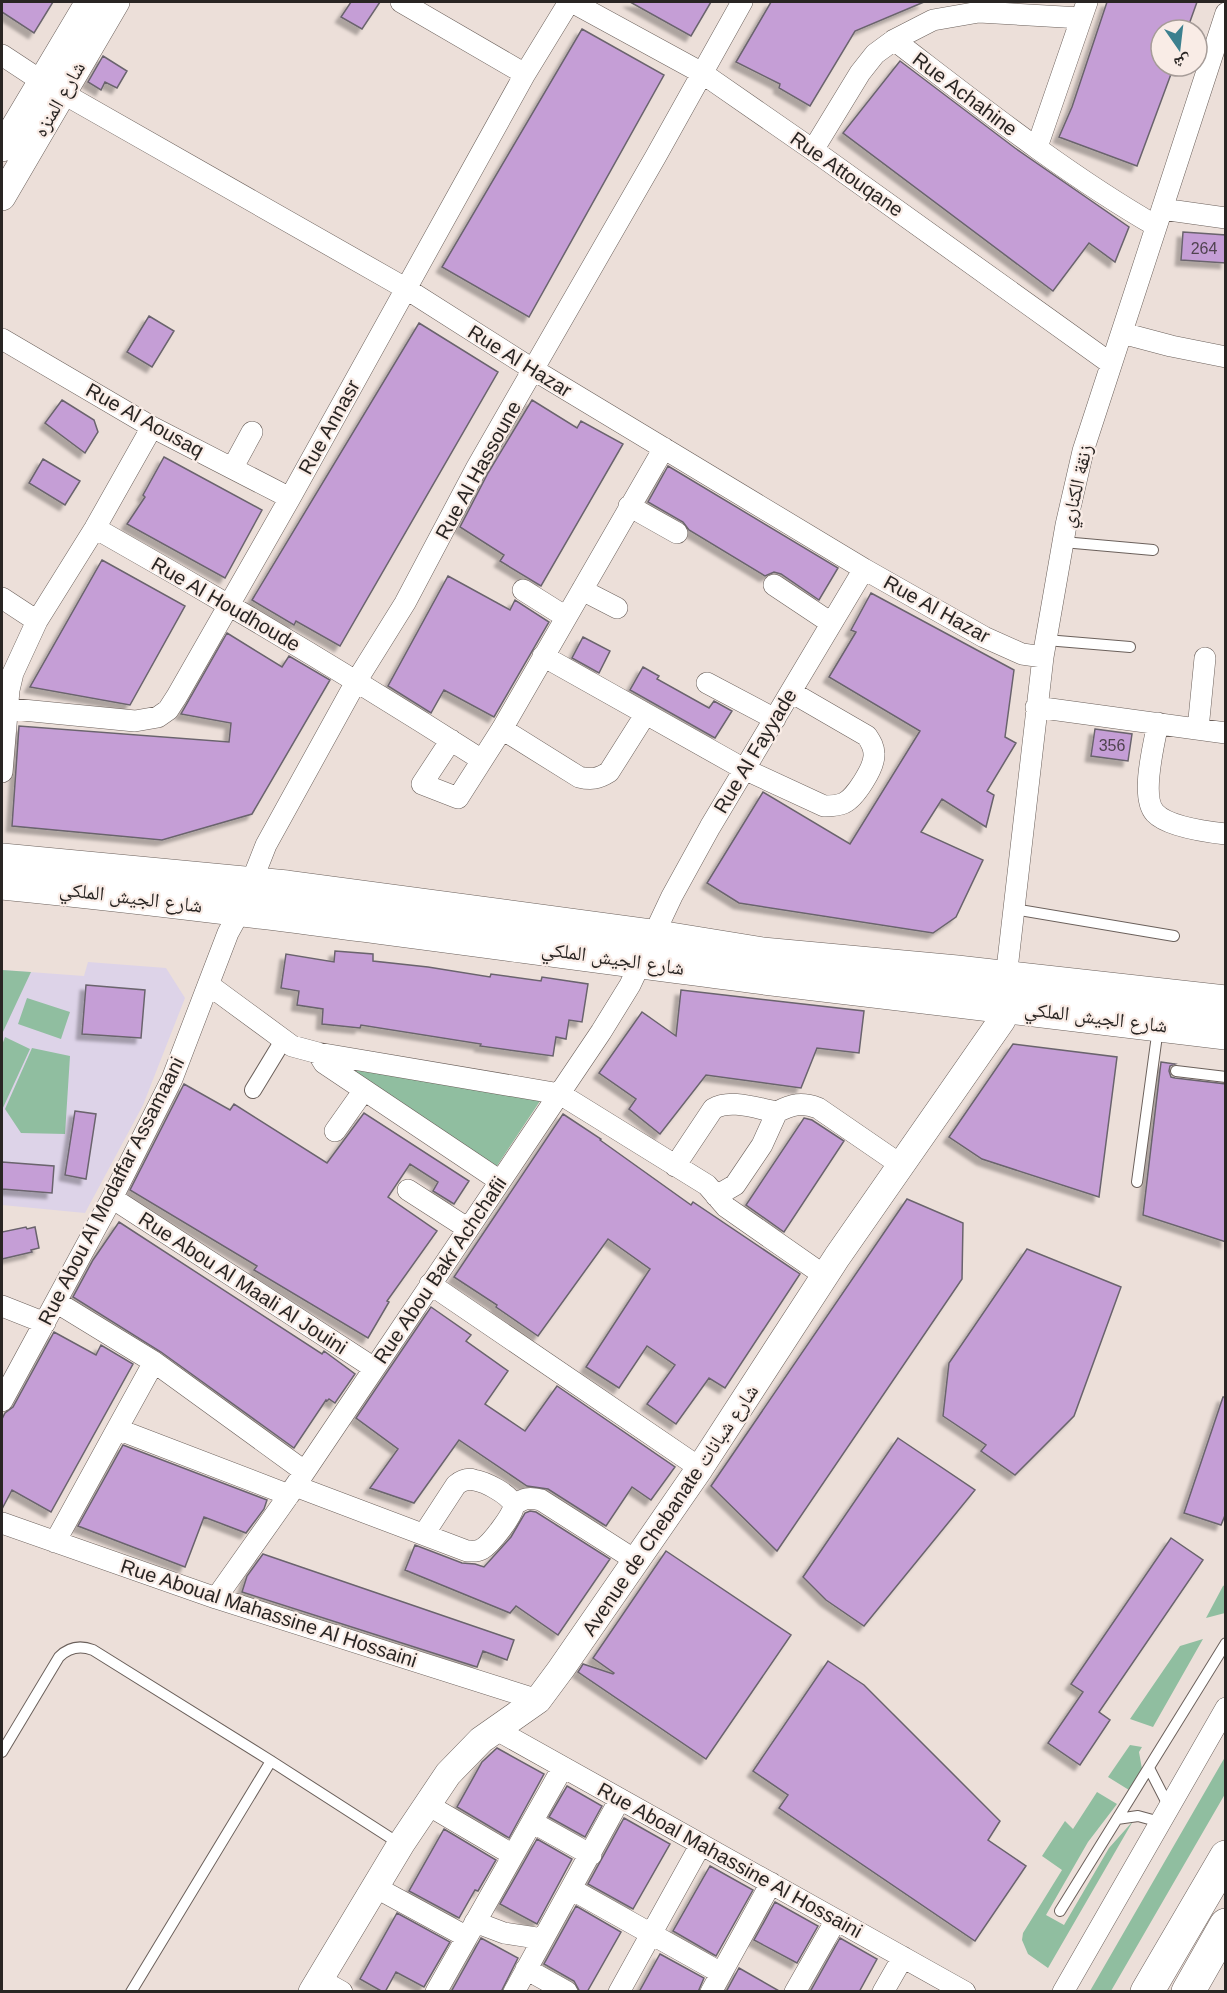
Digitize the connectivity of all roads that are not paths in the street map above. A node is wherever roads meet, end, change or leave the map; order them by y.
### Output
1 (89, 2) edge
2 (116, 2) edge
3 (400, 2) edge
4 (571, 2) edge
5 (742, 2) edge
6 (1084, 10) edge
7 (1226, 13) edge
8 (894, 40) junction
9 (2, 54) edge
10 (702, 73) junction
11 (525, 74) junction
12 (52, 86) junction
13 (1037, 147) junction
14 (2, 148) edge
15 (813, 150) junction
16 (2, 197) edge
17 (1159, 218) junction
18 (1226, 218) edge
19 (405, 288) junction
20 (1122, 333) junction
21 (2, 339) edge
22 (1226, 357) edge
23 (1110, 363) junction
24 (534, 370) junction
25 (152, 427) junction
26 (252, 432) dead end
27 (664, 448) junction
28 (233, 467) junction
29 (290, 498) junction
30 (628, 506) junction
31 (95, 528) junction
32 (677, 533) dead end
33 (1063, 542) junction
34 (1153, 550) dead end
35 (864, 569) junction
36 (774, 585) dead end
37 (523, 590) dead end
38 (582, 590) junction
39 (2, 598) edge
40 (230, 604) junction
41 (617, 608) dead end
42 (566, 617) junction
43 (37, 621) junction
44 (831, 623) junction
45 (1130, 647) dead end
46 (1044, 649) junction
47 (543, 656) junction
48 (1205, 658) dead end
49 (357, 680) junction
50 (707, 682) dead end
51 (791, 692) junction
52 (1036, 707) junction
53 (4, 708) edge
54 (645, 715) junction
55 (776, 719) junction
56 (1158, 723) junction
57 (502, 729) junction
58 (1198, 729) junction
59 (1226, 733) edge
60 (451, 740) junction
61 (482, 760) junction
62 (744, 769) junction
63 (2, 772) edge
64 (1226, 834) edge
65 (2, 860) edge
66 (2, 883) edge
67 (245, 897) junction
68 (1014, 909) junction
69 (1174, 936) dead end
70 (646, 949) junction
71 (209, 985) junction
72 (1005, 992) junction
73 (1226, 1002) edge
74 (1159, 1025) junction
75 (1226, 1033) edge
76 (284, 1039) junction
77 (318, 1053) junction
78 (1176, 1071) dead end
79 (1226, 1077) edge
80 (253, 1090) dead end
81 (363, 1090) junction
82 (560, 1094) junction
83 (777, 1113) junction
84 (335, 1131) dead end
85 (675, 1166) junction
86 (901, 1166) junction
87 (500, 1181) junction
88 (1137, 1182) dead end
89 (408, 1190) dead end
90 (716, 1196) junction
91 (112, 1198) junction
92 (467, 1228) junction
93 (825, 1276) junction
94 (430, 1284) junction
95 (56, 1302) junction
96 (2, 1306) edge
97 (45, 1323) junction
98 (154, 1362) junction
99 (374, 1368) junction
100 (2, 1401) edge
101 (117, 1429) junction
102 (700, 1468) junction
103 (296, 1484) junction
104 (514, 1505) junction
105 (2, 1525) edge
106 (424, 1534) junction
107 (55, 1542) junction
108 (635, 1560) junction
109 (216, 1598) junction
110 (1226, 1643) edge
111 (538, 1700) junction
112 (1226, 1708) edge
113 (495, 1729) junction
114 (2, 1752) edge
115 (271, 1761) junction
116 (562, 1767) junction
117 (1149, 1768) junction
118 (620, 1799) junction
119 (428, 1805) junction
120 (1165, 1814) junction
121 (1117, 1819) junction
122 (532, 1821) junction
123 (401, 1844) junction
124 (701, 1844) junction
125 (513, 1855) junction
126 (591, 1855) junction
127 (1226, 1857) edge
128 (771, 1883) junction
129 (375, 1887) junction
130 (571, 1889) junction
131 (1060, 1911) dead end
132 (836, 1920) junction
133 (1226, 1925) edge
134 (471, 1930) junction
135 (651, 1934) junction
136 (543, 1939) junction
137 (903, 1957) junction
138 (526, 1969) junction
139 (716, 1983) edge
140 (324, 1987) edge
141 (131, 1992) edge
142 (436, 1992) edge
143 (514, 1992) edge
144 (567, 1992) edge
145 (619, 1992) edge
146 (795, 1992) edge
147 (883, 1992) edge
148 (965, 1992) edge
149 (1063, 1992) edge
150 (1147, 1992) edge
151 (1188, 1992) edge

1 - 12 street, شارع المنزه
2 - 12 street, شارع المنزه
3 - 11 street
4 - 10 street, Rue Attouqane
4 - 11 street, Rue Annasr
5 - 10 street, Rue Al Hassoune
6 - 8 street, Rue Achahine
6 - 13 street, Rue Achahine
7 - 17 street, زنقة الكناري
8 - 13 street, Rue Achahine
8 - 15 street, Rue Achahine
9 - 12 street, Rue Al Hazar
10 - 15 street, Rue Attouqane
10 - 24 street, Rue Al Hassoune
11 - 19 street, Rue Annasr
12 - 14 street, شارع المنزه
12 - 16 street, شارع المنزه
12 - 19 street, Rue Al Hazar
13 - 17 street, Rue Achahine
15 - 23 street, Rue Attouqane
17 - 18 street, Rue Achahine
17 - 20 street, زنقة الكناري
19 - 24 street, Rue Al Hazar
19 - 29 street, Rue Annasr
20 - 22 street
20 - 23 street, زنقة الكناري
21 - 25 street, Rue Al Aousaq
23 - 33 street, زنقة الكناري
24 - 27 street, Rue Al Hazar
24 - 49 street, Rue Al Hassoune
25 - 28 street, Rue Al Aousaq
25 - 31 street
26 - 28 street
27 - 30 street
27 - 35 street, Rue Al Hazar
28 - 29 street, Rue Al Aousaq
29 - 40 street, Rue Annasr
30 - 32 street
30 - 38 street
31 - 40 street, Rue Al Houdhoude
31 - 43 street
33 - 34 lane
33 - 46 street, زنقة الكناري
35 - 44 street, Rue Al Fayyade
35 - 46 street, Rue Al Hazar
36 - 44 street
37 - 42 street
38 - 41 street
38 - 42 street
39 - 43 street
40 - 49 street, Rue Al Houdhoude
40 - 53 street, Rue Annasr
42 - 47 street
43 - 53 street
44 - 51 street, Rue Al Fayyade
45 - 46 lane
46 - 52 street, زنقة الكناري
47 - 54 street
47 - 57 street
48 - 58 street
49 - 60 street, Rue Al Houdhoude
49 - 67 street, Rue Al Hassoune
50 - 55 street
51 - 55 street, Rue Al Fayyade
51 - 62 street
52 - 56 street
52 - 68 street, زنقة الكناري
53 - 63 street
54 - 57 street
54 - 62 street
55 - 62 street, Rue Al Fayyade
56 - 58 street
56 - 64 street
57 - 61 street
58 - 59 street
60 - 61 street, Rue Al Houdhoude
60 - 61 street
62 - 70 street, Rue Al Fayyade
65 - 67 main road, شارع الجيش الملكي
66 - 67 main road, شارع الجيش الملكي
67 - 70 main road, شارع الجيش الملكي
67 - 71 street, Rue Abou Al Modaffar Assamaani
68 - 69 lane
68 - 72 street, زنقة الكناري
70 - 72 main road, شارع الجيش الملكي
70 - 82 street, Rue Abou Bakr Achchafii
71 - 76 street
71 - 91 street, Rue Abou Al Modaffar Assamaani
72 - 73 main road, شارع الجيش الملكي
72 - 74 main road, شارع الجيش الملكي
72 - 86 street, Avenue de Chebanate شارع شبانات
74 - 75 main road, شارع الجيش الملكي
74 - 88 lane
76 - 77 street
76 - 80 street
77 - 81 street
77 - 82 street
78 - 79 lane
81 - 84 street
81 - 87 street
82 - 85 street
82 - 87 street, Rue Abou Bakr Achchafii
83 - 85 street
83 - 86 street
83 - 90 street
85 - 90 street
86 - 93 street, Avenue de Chebanate شارع شبانات
87 - 92 street, Rue Abou Bakr Achchafii
89 - 92 street
90 - 93 street
91 - 95 street, Rue Abou Al Modaffar Assamaani
91 - 99 street, Rue Abou Al Maali Al Jouini
92 - 94 street, Rue Abou Bakr Achchafii
93 - 102 street, Avenue de Chebanate شارع شبانات
94 - 99 street, Rue Abou Bakr Achchafii
94 - 102 street
95 - 97 street, Rue Abou Al Modaffar Assamaani
95 - 98 street
96 - 97 street
97 - 100 street, Rue Abou Al Modaffar Assamaani
98 - 101 street
98 - 103 street
99 - 103 street, Rue Abou Bakr Achchafii
101 - 103 street
101 - 107 street
102 - 108 street, Avenue de Chebanate شارع شبانات
103 - 106 street
103 - 109 street, Rue Abou Bakr Achchafii
104 - 106 street
104 - 106 street
104 - 108 street
105 - 107 street, Rue Aboual Mahassine Al Hossaini
107 - 109 street, Rue Aboual Mahassine Al Hossaini
108 - 111 street, Avenue de Chebanate شارع شبانات
109 - 111 street, Rue Aboual Mahassine Al Hossaini
110 - 117 lane
111 - 113 street, Avenue de Chebanate شارع شبانات
112 - 120 street
113 - 116 street, Rue Aboal Mahassine Al Hossaini
113 - 119 street, Avenue de Chebanate شارع شبانات
114 - 115 lane
115 - 123 lane
115 - 141 lane
116 - 118 street, Rue Aboal Mahassine Al Hossaini
116 - 122 street
117 - 120 lane
117 - 121 lane
118 - 124 street, Rue Aboal Mahassine Al Hossaini
118 - 126 street
119 - 123 street, Avenue de Chebanate شارع شبانات
119 - 125 street
120 - 121 lane
120 - 149 street
121 - 131 lane
122 - 125 street
122 - 126 street
123 - 129 street, Avenue de Chebanate شارع شبانات
124 - 128 street, Rue Aboal Mahassine Al Hossaini
124 - 135 street
125 - 134 street
126 - 130 street
127 - 150 main road
128 - 132 street, Rue Aboal Mahassine Al Hossaini
128 - 139 street
129 - 134 street
129 - 140 street, Avenue de Chebanate شارع شبانات
130 - 135 street
130 - 136 street
132 - 137 street, Rue Aboal Mahassine Al Hossaini
132 - 146 street
133 - 151 main road
134 - 136 street
134 - 142 street
135 - 139 street
135 - 145 street
136 - 138 street
137 - 147 street
137 - 148 street, Rue Aboal Mahassine Al Hossaini
138 - 143 street
138 - 144 street

